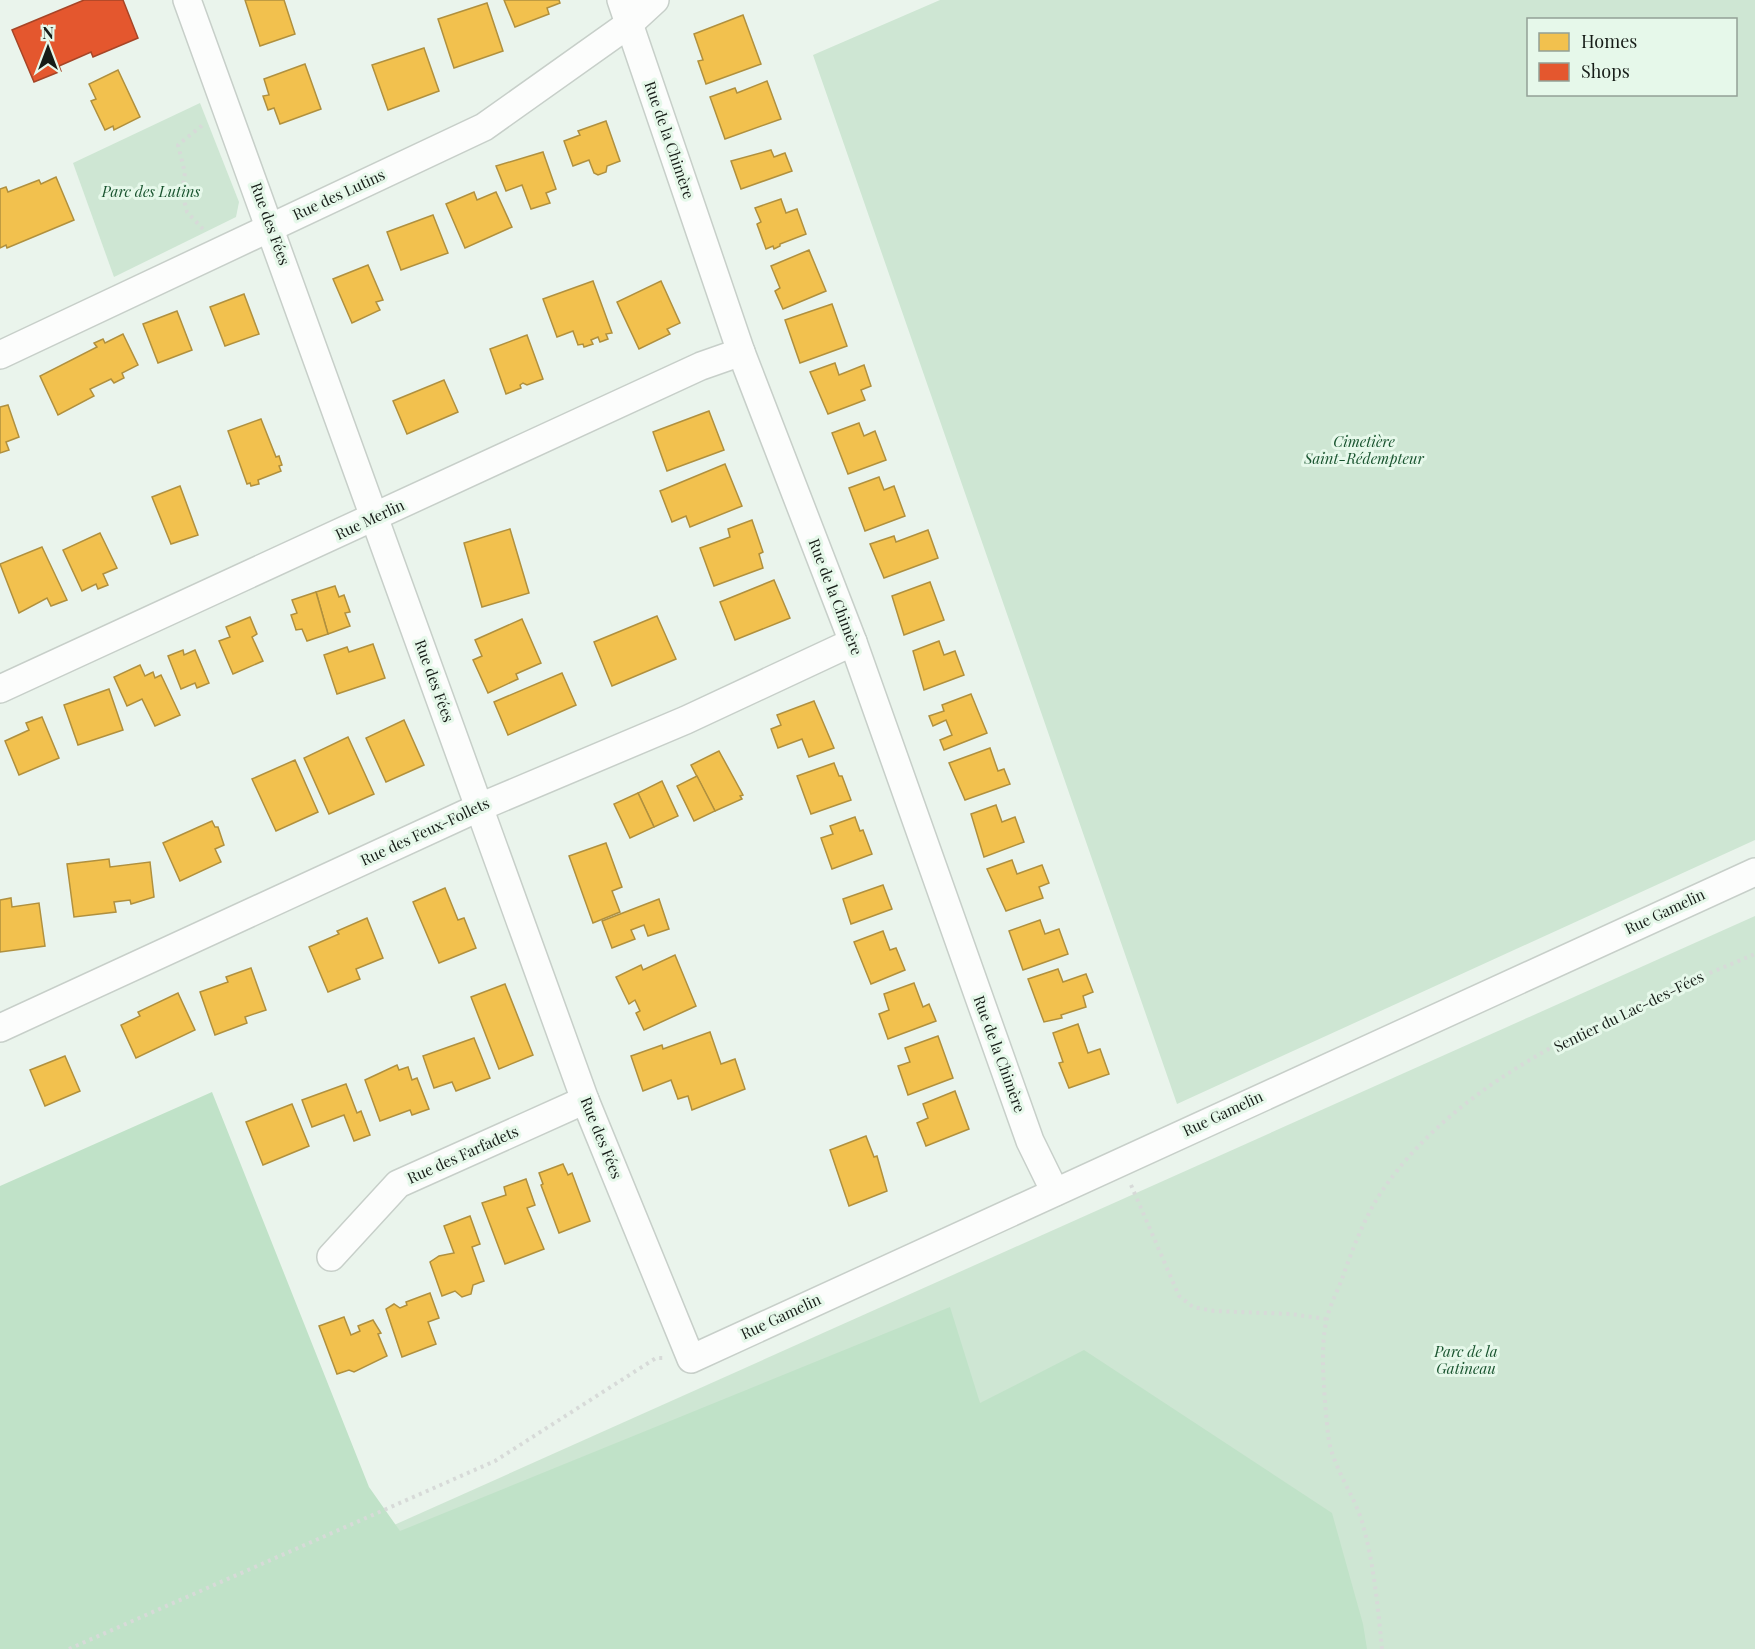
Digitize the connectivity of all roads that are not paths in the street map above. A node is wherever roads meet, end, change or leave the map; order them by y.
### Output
1 (187, 0) edge
2 (655, 0) edge
3 (625, 12) edge
4 (271, 227) junction
5 (741, 352) junction
6 (0, 356) edge
7 (376, 518) junction
8 (853, 642) junction
9 (0, 689) edge
10 (480, 807) junction
11 (1755, 872) edge
12 (0, 1028) edge
13 (585, 1100) junction
14 (1055, 1192) junction
15 (331, 1257) dead end
16 (691, 1359) joint

1 - 4 street, Rue des Fées
2 - 3 street, Rue des Lutins
3 - 4 street, Rue des Lutins
3 - 5 street, Rue de la Chimère
4 - 6 street, Rue des Lutins
4 - 7 street, Rue des Fées
5 - 7 street, Rue Merlin
5 - 8 street, Rue de la Chimère
7 - 9 street, Rue Merlin
7 - 10 street, Rue des Fées
8 - 10 street, Rue des Feux-Follets
8 - 14 street, Rue de la Chimère
10 - 12 street, Rue des Feux-Follets
10 - 13 street, Rue des Fées
11 - 14 street, Rue Gamelin
13 - 15 street, Rue des Farfadets
13 - 16 street, Rue des Fées
14 - 16 street, Rue Gamelin

